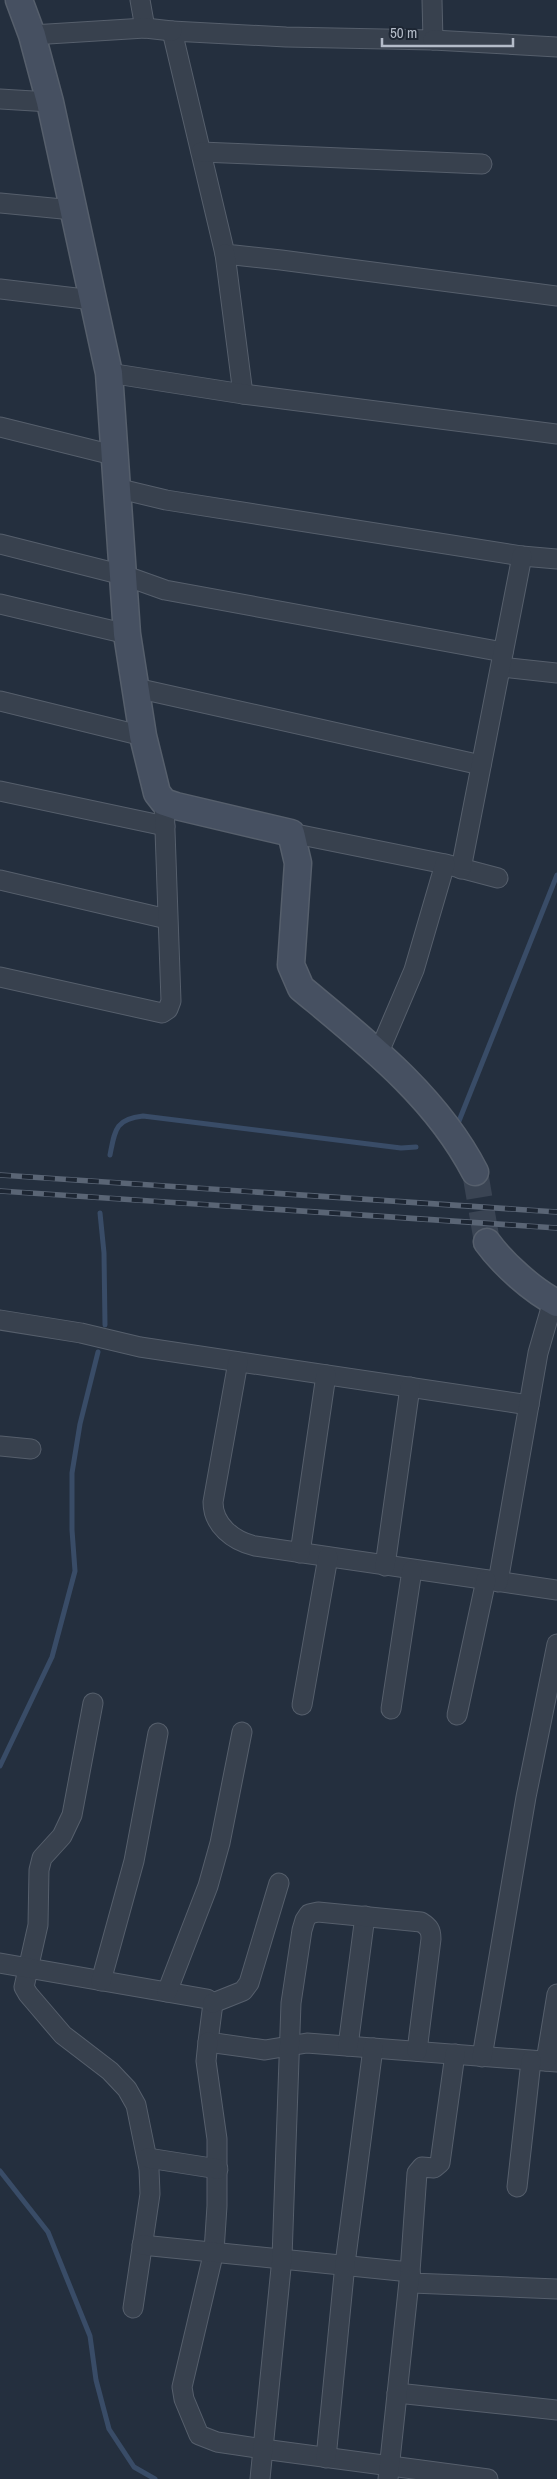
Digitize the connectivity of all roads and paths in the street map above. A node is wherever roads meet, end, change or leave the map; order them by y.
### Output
1 (19, 0) edge
2 (140, 0) edge
3 (432, 0) edge
4 (145, 28) junction
5 (172, 31) junction
6 (32, 36) junction
7 (433, 40) junction
8 (557, 47) edge
9 (0, 99) edge
10 (50, 102) junction
11 (202, 152) junction
12 (482, 164) dead end
13 (0, 203) edge
14 (73, 210) junction
15 (225, 254) junction
16 (0, 289) edge
17 (557, 296) edge
18 (93, 300) junction
19 (109, 373) junction
20 (243, 394) junction
21 (0, 427) edge
22 (557, 434) edge
23 (114, 455) junction
24 (116, 488) junction
25 (0, 544) edge
26 (522, 556) junction
27 (557, 559) edge
28 (123, 575) junction
29 (0, 604) edge
30 (126, 634) junction
31 (502, 660) junction
32 (557, 673) edge
33 (136, 688) junction
34 (0, 701) edge
35 (143, 736) junction
36 (482, 765) junction
37 (0, 791) edge
38 (165, 814) junction
39 (291, 833) junction
40 (453, 867) junction
41 (498, 878) dead end
42 (0, 880) edge
43 (167, 919) junction
44 (0, 977) edge
45 (380, 1052) junction
46 (475, 1172) tunnel mouth
47 (487, 1242) tunnel mouth
48 (555, 1302) edge
49 (0, 1320) edge
50 (238, 1362) junction
51 (326, 1375) junction
52 (410, 1387) junction
53 (529, 1405) junction
54 (0, 1446) edge
55 (31, 1449) dead end
56 (300, 1553) junction
57 (328, 1557) junction
58 (385, 1566) junction
59 (412, 1570) junction
60 (492, 1581) junction
61 (557, 1590) edge
62 (557, 1644) edge
63 (93, 1703) dead end
64 (302, 1705) dead end
65 (391, 1710) dead end
66 (457, 1715) dead end
67 (242, 1732) dead end
68 (158, 1733) dead end
69 (279, 1883) dead end
70 (364, 1916) junction
71 (0, 1963) edge
72 (27, 1968) junction
73 (100, 1981) junction
74 (167, 1992) junction
75 (557, 1994) edge
76 (213, 2004) junction
77 (208, 2042) junction
78 (290, 2045) junction
79 (348, 2046) junction
80 (373, 2048) junction
81 (417, 2051) junction
82 (455, 2054) junction
83 (482, 2056) junction
84 (545, 2061) edge
85 (148, 2158) junction
86 (218, 2169) junction
87 (517, 2188) dead end
88 (142, 2245) junction
89 (214, 2251) junction
90 (282, 2258) junction
91 (345, 2264) junction
92 (410, 2272) junction
93 (557, 2289) edge
94 (132, 2308) dead end
95 (397, 2393) junction
96 (557, 2410) edge
97 (262, 2449) junction
98 (326, 2458) junction
99 (389, 2473) edge
100 (260, 2479) edge
101 (488, 2479) edge

1 - 6 street
2 - 4 street
3 - 7 street
4 - 5 street
4 - 6 street
5 - 7 street
5 - 11 street
6 - 10 street
7 - 8 street
9 - 10 street
10 - 14 street
11 - 12 street
11 - 15 street
13 - 14 street
14 - 18 street
15 - 17 street
15 - 20 street
16 - 18 street
18 - 19 street
19 - 20 street
19 - 23 street
20 - 22 street
21 - 23 street
23 - 24 street
24 - 26 street
24 - 28 street
25 - 28 street
26 - 27 street
26 - 31 street
28 - 30 street
28 - 31 street
29 - 30 street
30 - 33 street
31 - 32 street
31 - 36 street
33 - 35 street
33 - 36 street
34 - 35 street
35 - 38 street
36 - 40 street
37 - 38 street
38 - 39 street
38 - 43 street
39 - 40 street
39 - 45 street
40 - 41 street
40 - 45 street
42 - 43 street
43 - 44 street
45 - 46 street
47 - 48 street
48 - 53 street
49 - 50 street
50 - 51 street
50 - 56 street
51 - 52 street
51 - 56 street
52 - 53 street
52 - 58 street
53 - 60 street
54 - 55 street
56 - 57 street
57 - 58 street
57 - 64 street
58 - 59 street
59 - 60 street
59 - 65 street
60 - 61 street
60 - 66 street
62 - 83 street
63 - 72 street
67 - 74 street
68 - 73 street
69 - 76 street
70 - 78 street
70 - 79 street
70 - 81 street
71 - 72 street
72 - 73 street
72 - 85 street
73 - 74 street
74 - 76 street
75 - 84 street
76 - 77 street
77 - 78 street
77 - 86 street
78 - 79 street
78 - 90 street
79 - 80 street
80 - 81 street
80 - 91 street
81 - 82 street
82 - 83 street
82 - 92 street
83 - 84 street
84 - 87 street
85 - 86 street
85 - 88 street
86 - 89 street
88 - 89 street
88 - 94 street
89 - 90 street
89 - 97 street
90 - 91 street
90 - 97 street
91 - 92 street
91 - 98 street
92 - 93 street
92 - 95 street
95 - 96 street
95 - 99 street
97 - 98 street
97 - 100 street
98 - 99 street
99 - 101 street

